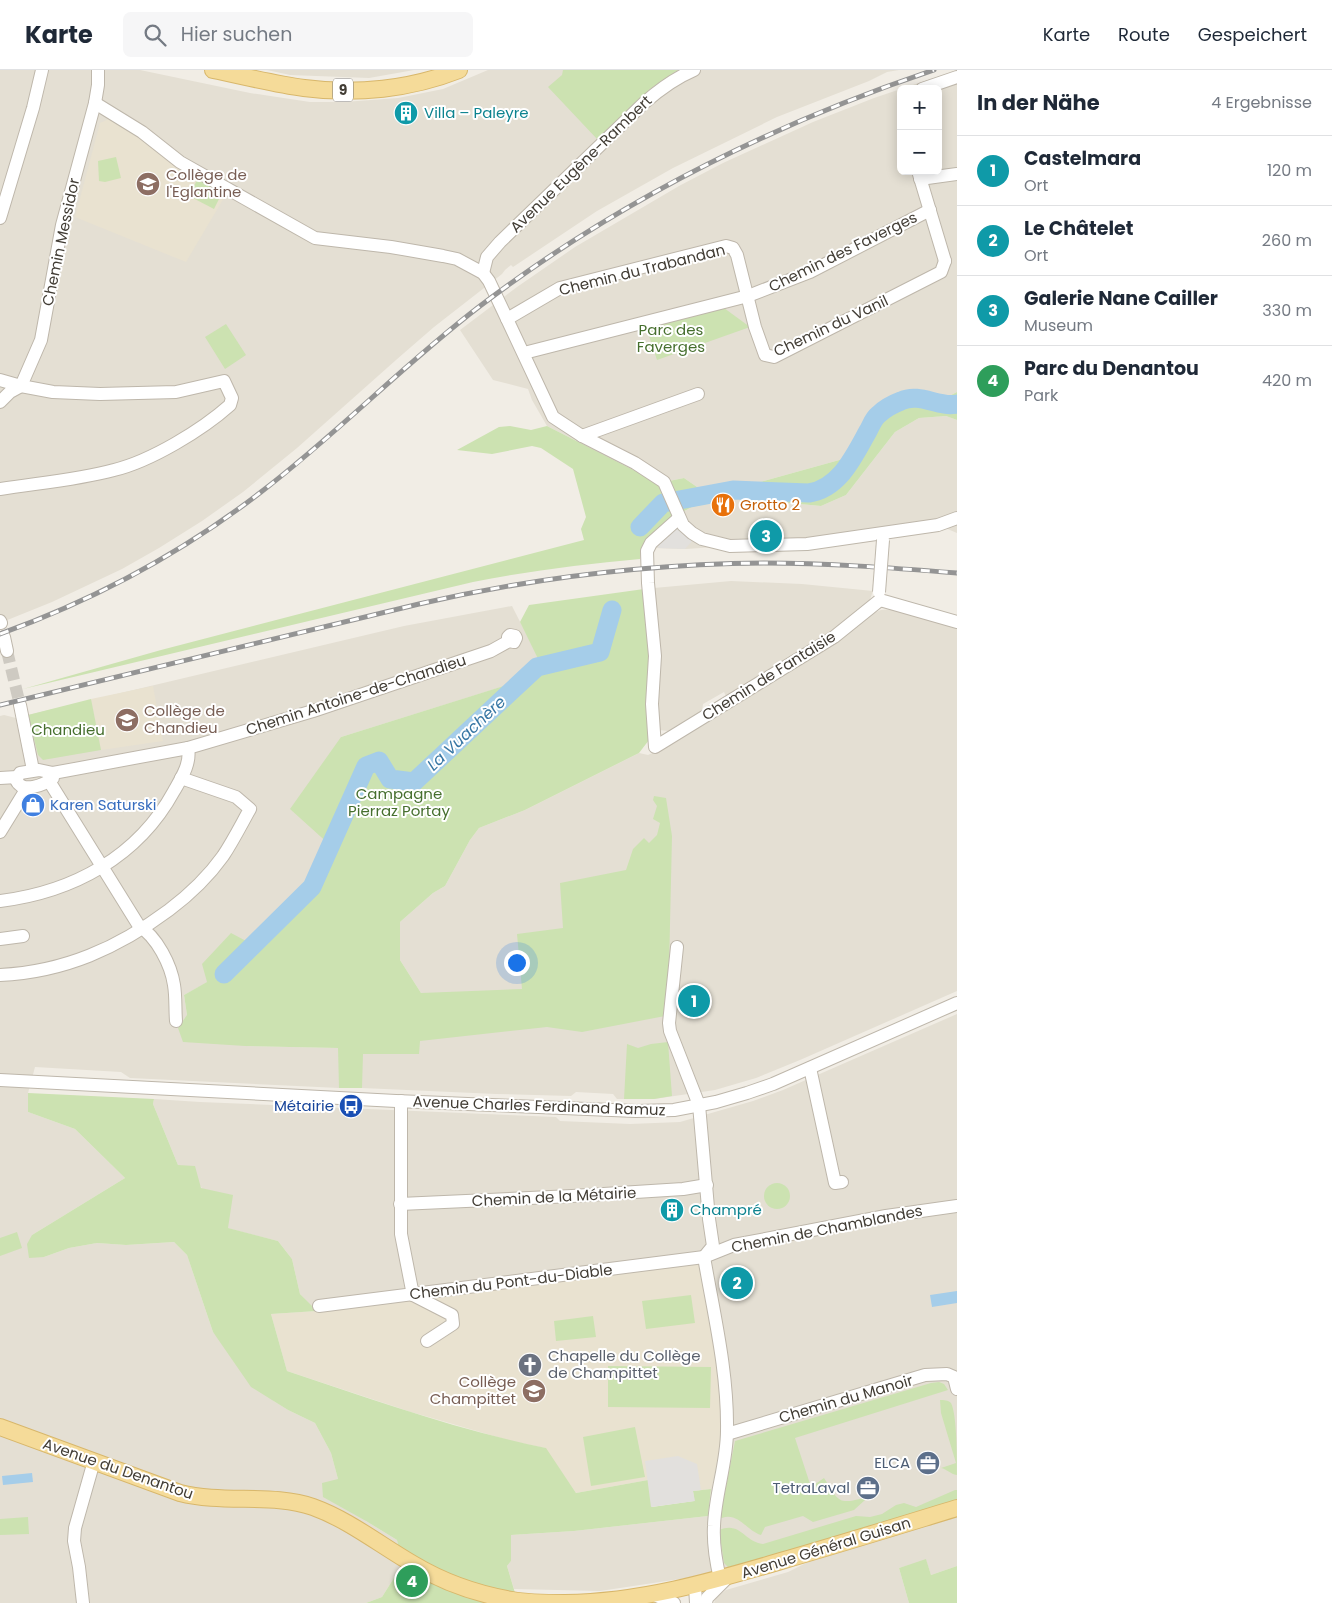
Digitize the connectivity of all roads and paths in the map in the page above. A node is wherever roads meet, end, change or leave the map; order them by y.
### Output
1 (42, 70) edge
2 (98, 70) edge
3 (213, 70) edge
4 (694, 70) edge
5 (452, 71) edge
6 (957, 77) edge
7 (934, 85) edge
8 (95, 103) junction
9 (942, 174) edge
10 (957, 174) edge
11 (919, 175) edge
12 (930, 210) junction
13 (0, 218) edge
14 (951, 261) edge
15 (483, 273) junction
16 (748, 296) junction
17 (508, 319) junction
18 (524, 353) junction
19 (0, 380) edge
20 (21, 386) junction
21 (698, 394) dead end
22 (0, 402) edge
23 (582, 436) junction
24 (0, 489) edge
25 (679, 518) junction
26 (957, 518) edge
27 (884, 536) junction
28 (879, 596) junction
29 (957, 622) edge
30 (4, 637) dead end
31 (509, 641) dead end
32 (7, 651) tunnel mouth
33 (20, 705) tunnel mouth
34 (188, 748) junction
35 (33, 770) junction
36 (17, 777) junction
37 (51, 777) junction
38 (0, 778) edge
39 (181, 778) junction
40 (27, 788) junction
41 (0, 832) edge
42 (101, 866) junction
43 (0, 901) edge
44 (144, 929) junction
45 (23, 936) dead end
46 (0, 939) edge
47 (676, 947) dead end
48 (0, 976) edge
49 (957, 1003) edge
50 (176, 1021) dead end
51 (810, 1068) junction
52 (0, 1080) edge
53 (401, 1102) junction
54 (699, 1106) junction
55 (842, 1182) dead end
56 (706, 1185) junction
57 (400, 1204) junction
58 (957, 1206) edge
59 (704, 1257) junction
60 (413, 1294) junction
61 (319, 1306) dead end
62 (428, 1341) dead end
63 (957, 1389) edge
64 (0, 1427) edge
65 (727, 1434) junction
66 (94, 1462) junction
67 (957, 1508) edge
68 (724, 1578) junction
69 (695, 1586) junction
70 (654, 1595) junction
71 (83, 1603) edge
72 (674, 1603) edge
73 (696, 1603) edge
74 (706, 1603) edge

1 - 13 street
2 - 8 street, Chemin Messidor
3 - 5 main road, 9
4 - 15 street, Avenue Eugène-Rambert
6 - 7 street
8 - 15 street
8 - 20 street, Chemin Messidor
9 - 10 street
11 - 12 street
12 - 14 street
12 - 16 street, Chemin des Faverges
14 - 16 street, Chemin du Vanil
15 - 17 street
16 - 17 street, Chemin du Trabandan
16 - 18 street, Chemin des Faverges
17 - 18 street
18 - 23 street
19 - 20 street
20 - 22 street, Chemin Messidor
20 - 24 street
21 - 23 street
23 - 25 street
25 - 27 street
25 - 28 street, Chemin de Fantaisie
26 - 27 street
27 - 28 street, bridge
28 - 29 street
30 - 32 street
31 - 34 street, Chemin Antoine-de-Chandieu
33 - 35 street
34 - 37 street, Chemin Antoine-de-Chandieu
34 - 39 street
35 - 36 street
35 - 37 street
36 - 38 street
36 - 40 street
37 - 40 street
37 - 42 street
39 - 42 street
39 - 44 street
40 - 41 street
42 - 43 street
42 - 44 street
44 - 48 street
44 - 50 street
45 - 46 street
47 - 54 street, Chemin de Chamblandes
49 - 51 street, Avenue Charles Ferdinand Ramuz
51 - 54 street, Avenue Charles Ferdinand Ramuz
51 - 55 street
52 - 53 street, Avenue Charles Ferdinand Ramuz
53 - 54 street, Avenue Charles Ferdinand Ramuz
53 - 57 street
54 - 56 street, Chemin de Chamblandes
56 - 57 street, Chemin de la Métairie
56 - 59 street, Chemin de Chamblandes
57 - 60 street
58 - 59 street, Chemin de Chamblandes
59 - 60 street, Chemin du Pont-du-Diable
59 - 65 street
60 - 61 street, Chemin du Pont-du-Diable
60 - 62 street
63 - 65 street, Chemin du Manoir
64 - 66 main road, Avenue du Denantou
65 - 68 street
66 - 70 main road, Avenue du Denantou
66 - 71 street
67 - 68 main road, Avenue Général Guisan
68 - 69 main road, Avenue Général Guisan
68 - 74 street
69 - 70 main road, Avenue Général Guisan
69 - 73 street
70 - 72 street

